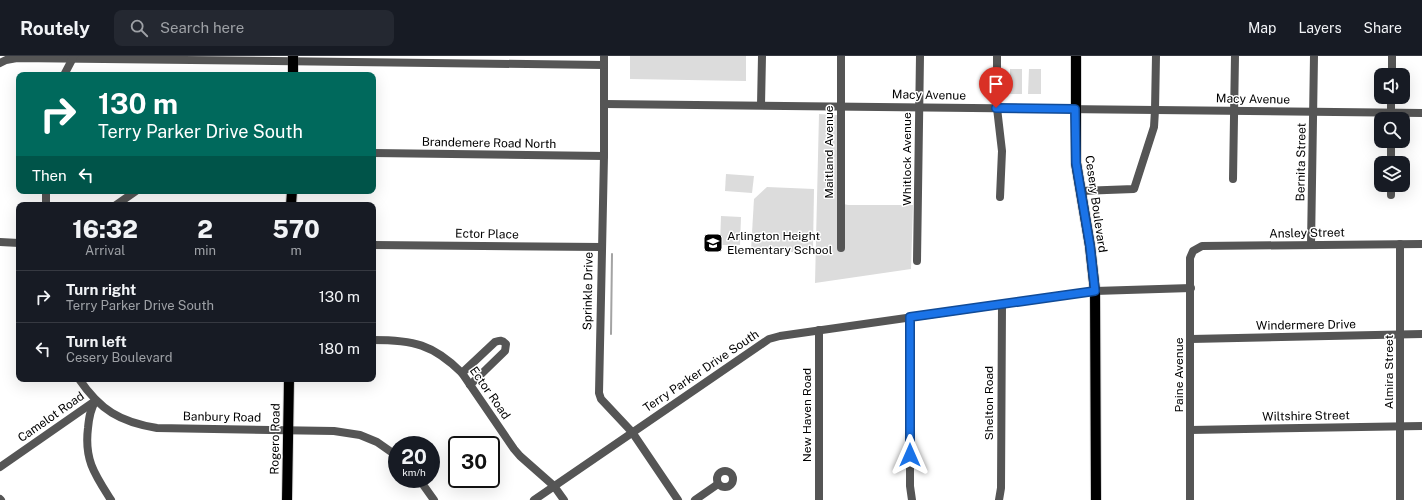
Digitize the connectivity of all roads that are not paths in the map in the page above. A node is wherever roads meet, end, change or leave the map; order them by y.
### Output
1 (604, 56) edge
2 (762, 56) edge
3 (841, 56) edge
4 (920, 56) edge
5 (997, 56) edge
6 (1076, 56) edge
7 (1156, 56) edge
8 (1235, 56) edge
9 (1314, 56) edge
10 (1392, 56) edge
11 (73, 57) edge
12 (293, 59) edge
13 (0, 63) edge
14 (604, 65) junction
15 (1392, 68) edge
16 (66, 72) edge
17 (293, 72) edge
18 (604, 104) junction
19 (761, 105) junction
20 (840, 106) junction
21 (919, 107) junction
22 (996, 108) junction
23 (1075, 109) junction
24 (1155, 110) junction
25 (1234, 111) junction
26 (1313, 112) junction
27 (1422, 113) edge
28 (1410, 114) edge
29 (1374, 115) edge
30 (376, 153) edge
31 (604, 156) junction
32 (1233, 179) dead end
33 (1080, 191) junction
34 (132, 194) edge
35 (1000, 197) dead end
36 (120, 202) edge
37 (0, 242) edge
38 (16, 243) edge
39 (1400, 244) junction
40 (1422, 244) edge
41 (376, 245) edge
42 (1312, 245) junction
43 (601, 247) junction
44 (841, 248) dead end
45 (1194, 250) joint
46 (917, 261) dead end
47 (1191, 288) junction
48 (1095, 291) junction
49 (1002, 305) junction
50 (910, 317) junction
51 (819, 330) junction
52 (1401, 334) junction
53 (1422, 334) edge
54 (1191, 339) junction
55 (376, 340) edge
56 (462, 373) junction
57 (81, 382) edge
58 (289, 382) edge
59 (470, 385) junction
60 (95, 401) junction
61 (1401, 426) junction
62 (1422, 426) edge
63 (289, 430) junction
64 (1190, 430) junction
65 (632, 432) junction
66 (388, 450) edge
67 (0, 467) edge
68 (718, 484) dead end
69 (554, 486) junction
70 (425, 488) edge
71 (112, 500) edge
72 (287, 500) edge
73 (434, 500) edge
74 (534, 500) edge
75 (564, 500) edge
76 (678, 500) edge
77 (695, 500) edge
78 (819, 500) edge
79 (912, 500) edge
80 (999, 500) edge
81 (1096, 500) edge
82 (1190, 500) edge
83 (1400, 500) edge

1 - 14 street, Sprinkle Drive
2 - 19 street
3 - 20 street, Maitland Avenue
4 - 21 street, Whitlock Avenue
5 - 22 street
6 - 23 main road, Cesery Boulevard
7 - 24 street
8 - 25 street
9 - 26 street, Bernita Street
10 - 15 street
11 - 12 street
11 - 13 street
11 - 16 street
12 - 14 street
12 - 17 main road
14 - 18 street, Sprinkle Drive
18 - 19 street, Macy Avenue
18 - 31 street, Sprinkle Drive
19 - 20 street, Macy Avenue
20 - 21 street, Macy Avenue
20 - 44 street, Maitland Avenue
21 - 22 street, Macy Avenue
21 - 46 street, Whitlock Avenue
22 - 23 street, Macy Avenue
22 - 35 street
23 - 24 street, Macy Avenue
23 - 33 main road, Cesery Boulevard
24 - 25 street, Macy Avenue
24 - 33 street
25 - 26 street, Macy Avenue
25 - 32 street
26 - 29 street, Macy Avenue
26 - 42 street, Bernita Street
27 - 28 street, Macy Avenue
30 - 31 street, Brandemere Road North
31 - 43 street, Sprinkle Drive
33 - 48 main road, Cesery Boulevard
34 - 36 street
37 - 38 street
39 - 40 street, Ansley Street
39 - 42 street, Ansley Street
39 - 52 street, Almira Street
41 - 43 street, Ector Place
42 - 45 street, Ansley Street
43 - 65 street, Sprinkle Drive
45 - 47 street, Paine Avenue
47 - 48 street, Terry Parker Drive South
47 - 54 street, Paine Avenue
48 - 49 street, Terry Parker Drive South
48 - 81 main road, Cesery Boulevard
49 - 50 street, Terry Parker Drive South
49 - 80 street, Shelton Road
50 - 51 street, Terry Parker Drive South
50 - 79 street
51 - 65 street, Terry Parker Drive South
51 - 78 street, New Haven Road
52 - 53 street, Windermere Drive
52 - 54 street, Windermere Drive
52 - 61 street, Almira Street
54 - 64 street, Paine Avenue
55 - 56 street, Ector Road
56 - 59 street, Ector Road
56 - 59 street
57 - 60 street, Banbury Road
58 - 63 main road, Rogero Road
59 - 69 street, Ector Road
60 - 63 street, Banbury Road
60 - 67 street, Camelot Road
60 - 71 street
61 - 62 street, Wiltshire Street
61 - 64 street, Wiltshire Street
61 - 83 street, Almira Street
63 - 66 street, Banbury Road
63 - 72 main road, Rogero Road
64 - 82 street, Paine Avenue
65 - 69 street, Terry Parker Drive South
65 - 76 street, Sprinkle Drive
68 - 77 street
69 - 74 street, Terry Parker Drive South
69 - 75 street, Ector Road
70 - 73 street

